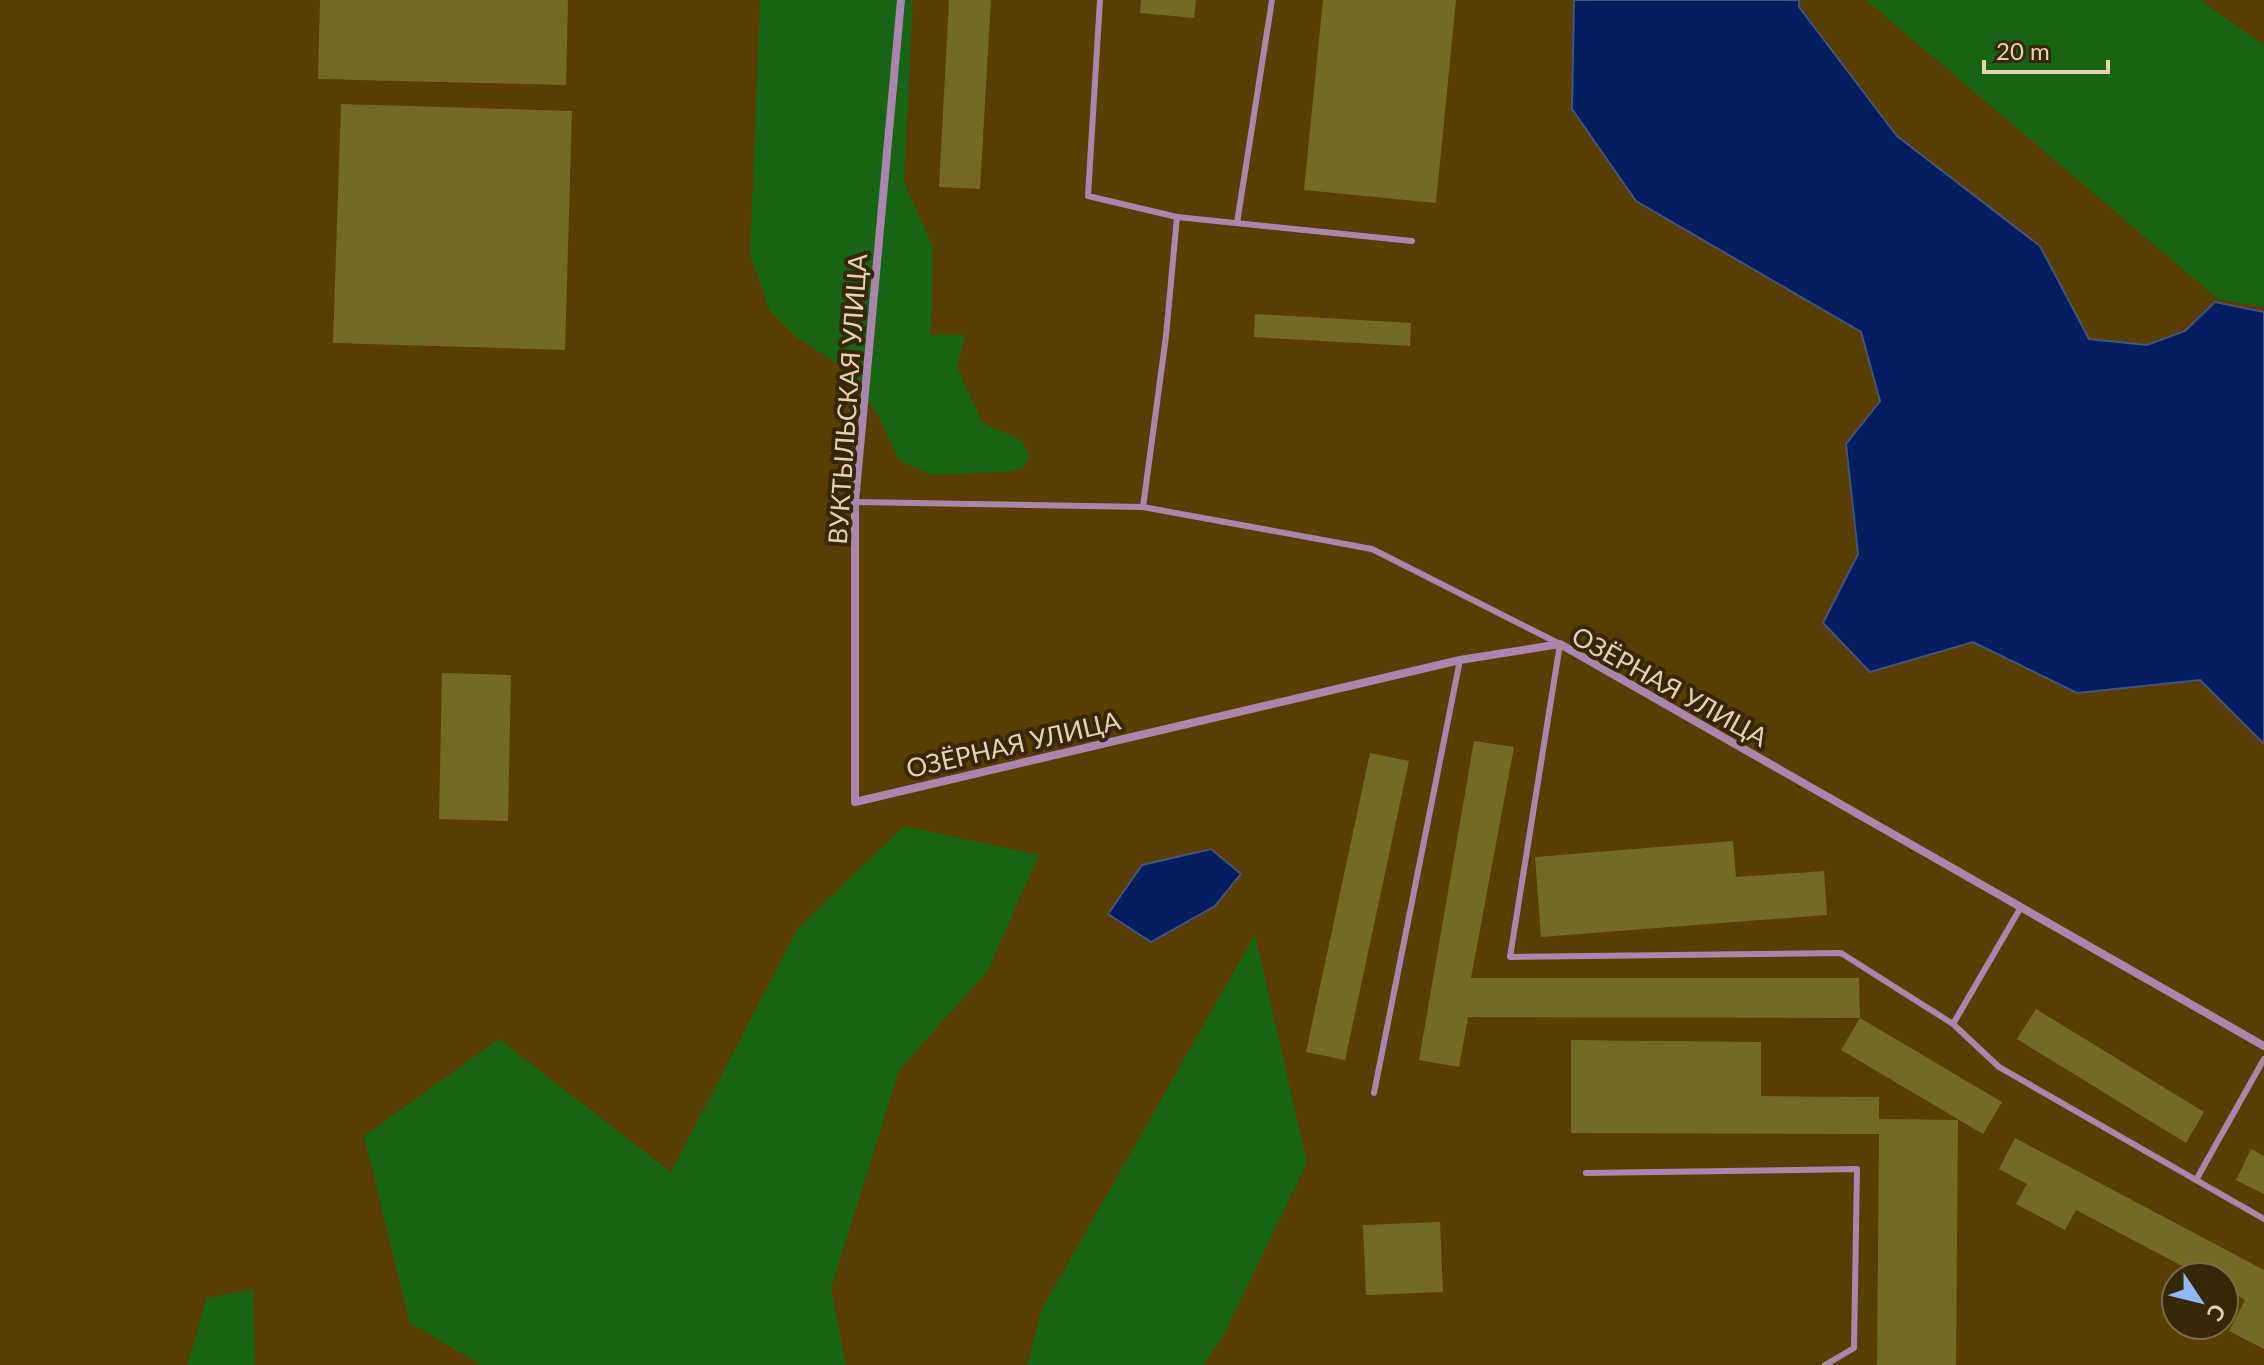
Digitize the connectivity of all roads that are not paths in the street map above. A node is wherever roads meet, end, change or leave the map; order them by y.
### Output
1 (901, 0) edge
2 (1100, 0) edge
3 (1272, 0) edge
4 (1177, 217) junction
5 (1237, 223) junction
6 (1412, 241) dead end
7 (855, 502) junction
8 (1143, 507) junction
9 (1560, 644) junction
10 (1460, 660) junction
11 (855, 802) joint
12 (2021, 907) junction
13 (1953, 1024) junction
14 (2264, 1046) edge
15 (2264, 1059) edge
16 (1374, 1093) dead end
17 (1586, 1173) dead end
18 (2196, 1180) junction
19 (2264, 1219) edge
20 (1825, 1365) edge

1 - 7 street, ВУКТЫЛЬСКАЯ УЛИЦА
2 - 4 lane
3 - 5 lane
4 - 5 lane
4 - 8 lane
5 - 6 lane
7 - 8 lane
7 - 11 street, ВУКТЫЛЬСКАЯ УЛИЦА
8 - 9 lane
9 - 10 street, ОЗЁРНАЯ УЛИЦА
9 - 12 street, ОЗЁРНАЯ УЛИЦА
9 - 13 lane
10 - 11 street, ОЗЁРНАЯ УЛИЦА
10 - 16 lane
12 - 13 lane
12 - 14 street, ОЗЁРНАЯ УЛИЦА
13 - 18 lane
15 - 18 lane
17 - 20 lane
18 - 19 lane

